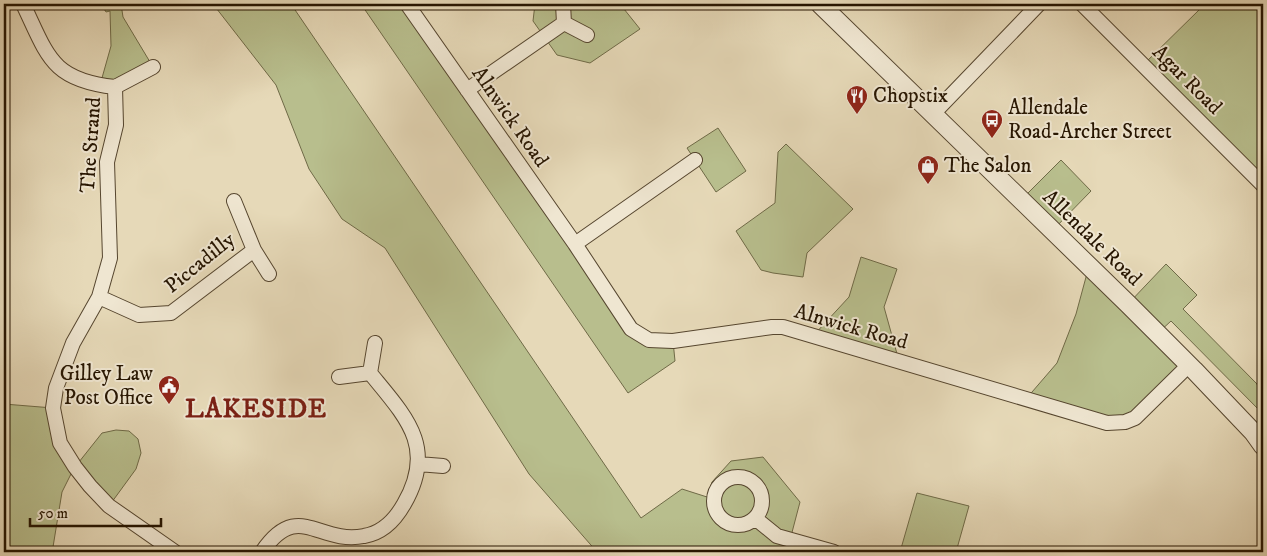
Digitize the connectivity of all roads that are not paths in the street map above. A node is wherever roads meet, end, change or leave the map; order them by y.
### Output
1 (23, 4) edge
2 (407, 4) edge
3 (563, 4) edge
4 (820, 4) edge
5 (1039, 4) edge
6 (1082, 4) edge
7 (564, 23) junction
8 (587, 35) dead end
9 (152, 67) dead end
10 (115, 87) junction
11 (467, 90) junction
12 (933, 114) junction
13 (695, 160) dead end
14 (1263, 185) edge
15 (234, 201) dead end
16 (575, 244) junction
17 (254, 250) junction
18 (269, 274) dead end
19 (99, 297) junction
20 (375, 342) dead end
21 (1188, 365) junction
22 (370, 373) junction
23 (339, 377) dead end
24 (1260, 433) edge
25 (418, 464) junction
26 (443, 466) dead end
27 (755, 518) dead end
28 (175, 552) edge
29 (262, 552) edge
30 (834, 552) edge

1 - 10 street, The Strand
2 - 11 street, Alnwick Road
3 - 7 street
4 - 12 street, Allendale Road
5 - 12 street
6 - 14 street, Agar Road
7 - 8 street
7 - 11 street
9 - 10 street
10 - 19 street, The Strand
11 - 16 street, Alnwick Road
12 - 21 street, Allendale Road
13 - 16 street
15 - 17 street, Piccadilly
16 - 21 street, Alnwick Road
17 - 18 street
17 - 19 street, Piccadilly
19 - 28 street, The Strand
20 - 22 street
21 - 24 street, Allendale Road
22 - 23 street
22 - 25 street
25 - 26 street
25 - 29 street
27 - 30 street

